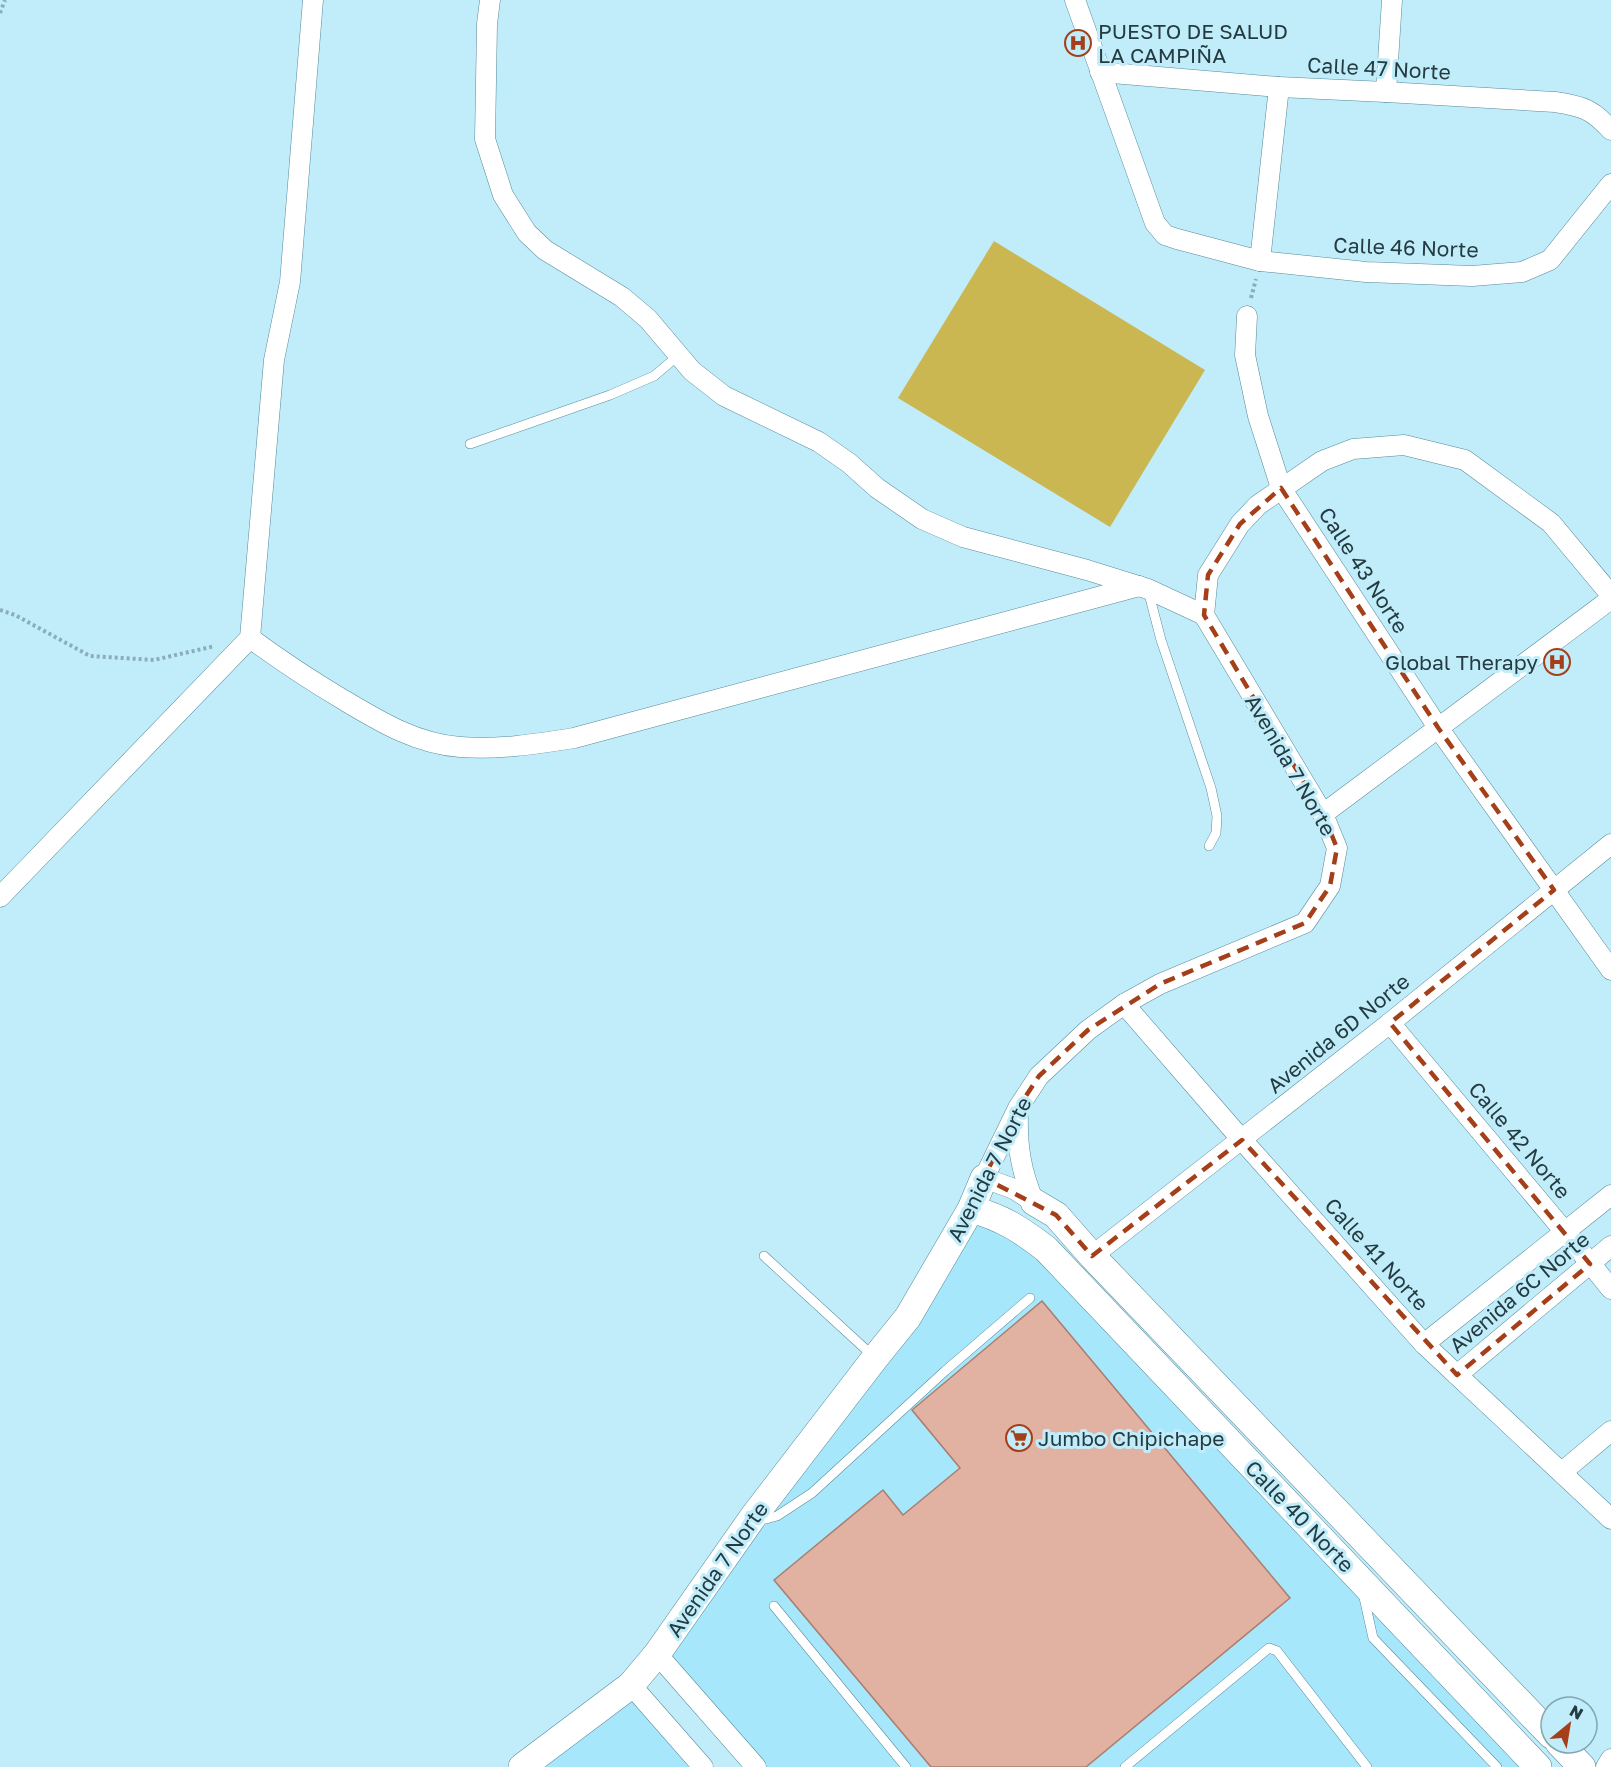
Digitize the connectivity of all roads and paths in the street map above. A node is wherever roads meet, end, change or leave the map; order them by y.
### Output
1 (5, 0) edge
2 (313, 0) edge
3 (490, 0) edge
4 (1075, 0) edge
5 (1392, 0) edge
6 (0, 13) edge
7 (1100, 72) junction
8 (1279, 87) junction
9 (1386, 92) junction
10 (1611, 130) edge
11 (1611, 184) edge
12 (1260, 261) junction
13 (1247, 316) joint
14 (679, 355) junction
15 (470, 444) dead end
16 (1281, 488) junction
17 (1144, 587) junction
18 (1611, 594) edge
19 (1611, 599) edge
20 (0, 610) edge
21 (1204, 615) junction
22 (250, 638) junction
23 (1439, 729) junction
24 (1323, 814) junction
25 (1611, 844) edge
26 (1209, 846) dead end
27 (1554, 890) junction
28 (0, 897) edge
29 (1611, 970) edge
30 (1124, 1004) junction
31 (1390, 1023) junction
32 (1018, 1108) junction
33 (1242, 1140) junction
34 (984, 1178) junction
35 (1611, 1195) edge
36 (1034, 1202) junction
37 (971, 1209) junction
38 (1565, 1232) junction
39 (1611, 1246) edge
40 (764, 1256) dead end
41 (1092, 1256) junction
42 (1590, 1264) junction
43 (1611, 1289) edge
44 (1030, 1298) dead end
45 (1424, 1344) junction
46 (875, 1358) junction
47 (1457, 1375) junction
48 (1611, 1431) edge
49 (1562, 1472) junction
50 (753, 1517) junction
51 (1611, 1520) edge
52 (1360, 1579) junction
53 (774, 1606) dead end
54 (657, 1654) junction
55 (631, 1685) junction
56 (1539, 1722) edge
57 (1570, 1755) edge
58 (1611, 1759) edge
59 (522, 1767) edge
60 (703, 1767) edge
61 (756, 1767) edge
62 (906, 1767) edge
63 (1125, 1767) edge
64 (1367, 1767) edge
65 (1497, 1767) edge
66 (1538, 1767) edge
67 (1582, 1767) edge
68 (1606, 1767) edge

1 - 6 path
2 - 22 street
3 - 14 street
4 - 7 street
5 - 9 street
7 - 8 street, Calle 47 Norte
7 - 12 street, Calle 46 Norte
8 - 9 street, Calle 47 Norte
8 - 12 street
9 - 10 street, Calle 47 Norte
11 - 12 street, Calle 46 Norte
12 - 13 path
13 - 16 street, Calle 43 Norte
14 - 15 lane
14 - 17 street
16 - 18 street
16 - 21 street
16 - 23 street, Calle 43 Norte
17 - 21 street
17 - 22 street
17 - 26 lane
19 - 23 street
20 - 22 path
21 - 24 street, Avenida 7 Norte
22 - 28 street
23 - 24 street
23 - 27 street, Calle 43 Norte
24 - 30 street, Avenida 7 Norte
25 - 27 street, Avenida 6D Norte
27 - 29 street, Calle 43 Norte
27 - 31 street, Avenida 6D Norte
30 - 32 street, Avenida 7 Norte
30 - 33 street, Calle 41 Norte
31 - 33 street, Avenida 6D Norte
31 - 38 street, Calle 42 Norte
32 - 34 street, Avenida 7 Norte
32 - 36 street
33 - 41 street, Avenida 6D Norte
33 - 45 street, Calle 41 Norte
34 - 36 street, Calle 40 Norte
34 - 37 street, Avenida 7 Norte
35 - 38 street, Avenida 6C Norte
36 - 41 street, Calle 40 Norte
37 - 46 street, Avenida 7 Norte
37 - 52 street, Calle 40 Norte
38 - 42 street, Calle 42 Norte
38 - 45 street, Avenida 6C Norte
39 - 42 street, Avenida 6C Norte
40 - 46 lane
41 - 56 street, Calle 40 Norte
42 - 43 street, Calle 42 Norte
42 - 47 street, Avenida 6C Norte
44 - 50 lane
45 - 47 street, Calle 41 Norte
46 - 50 street, Avenida 7 Norte
47 - 49 street, Calle 41 Norte
48 - 49 street
49 - 51 street, Calle 41 Norte
50 - 54 street, Avenida 7 Norte
52 - 65 lane
52 - 66 street, Calle 40 Norte
53 - 62 lane
54 - 55 street, Avenida 7 Norte
54 - 61 street
55 - 59 street, Avenida 7 Norte
55 - 60 street
57 - 67 street
58 - 68 street
63 - 64 lane

